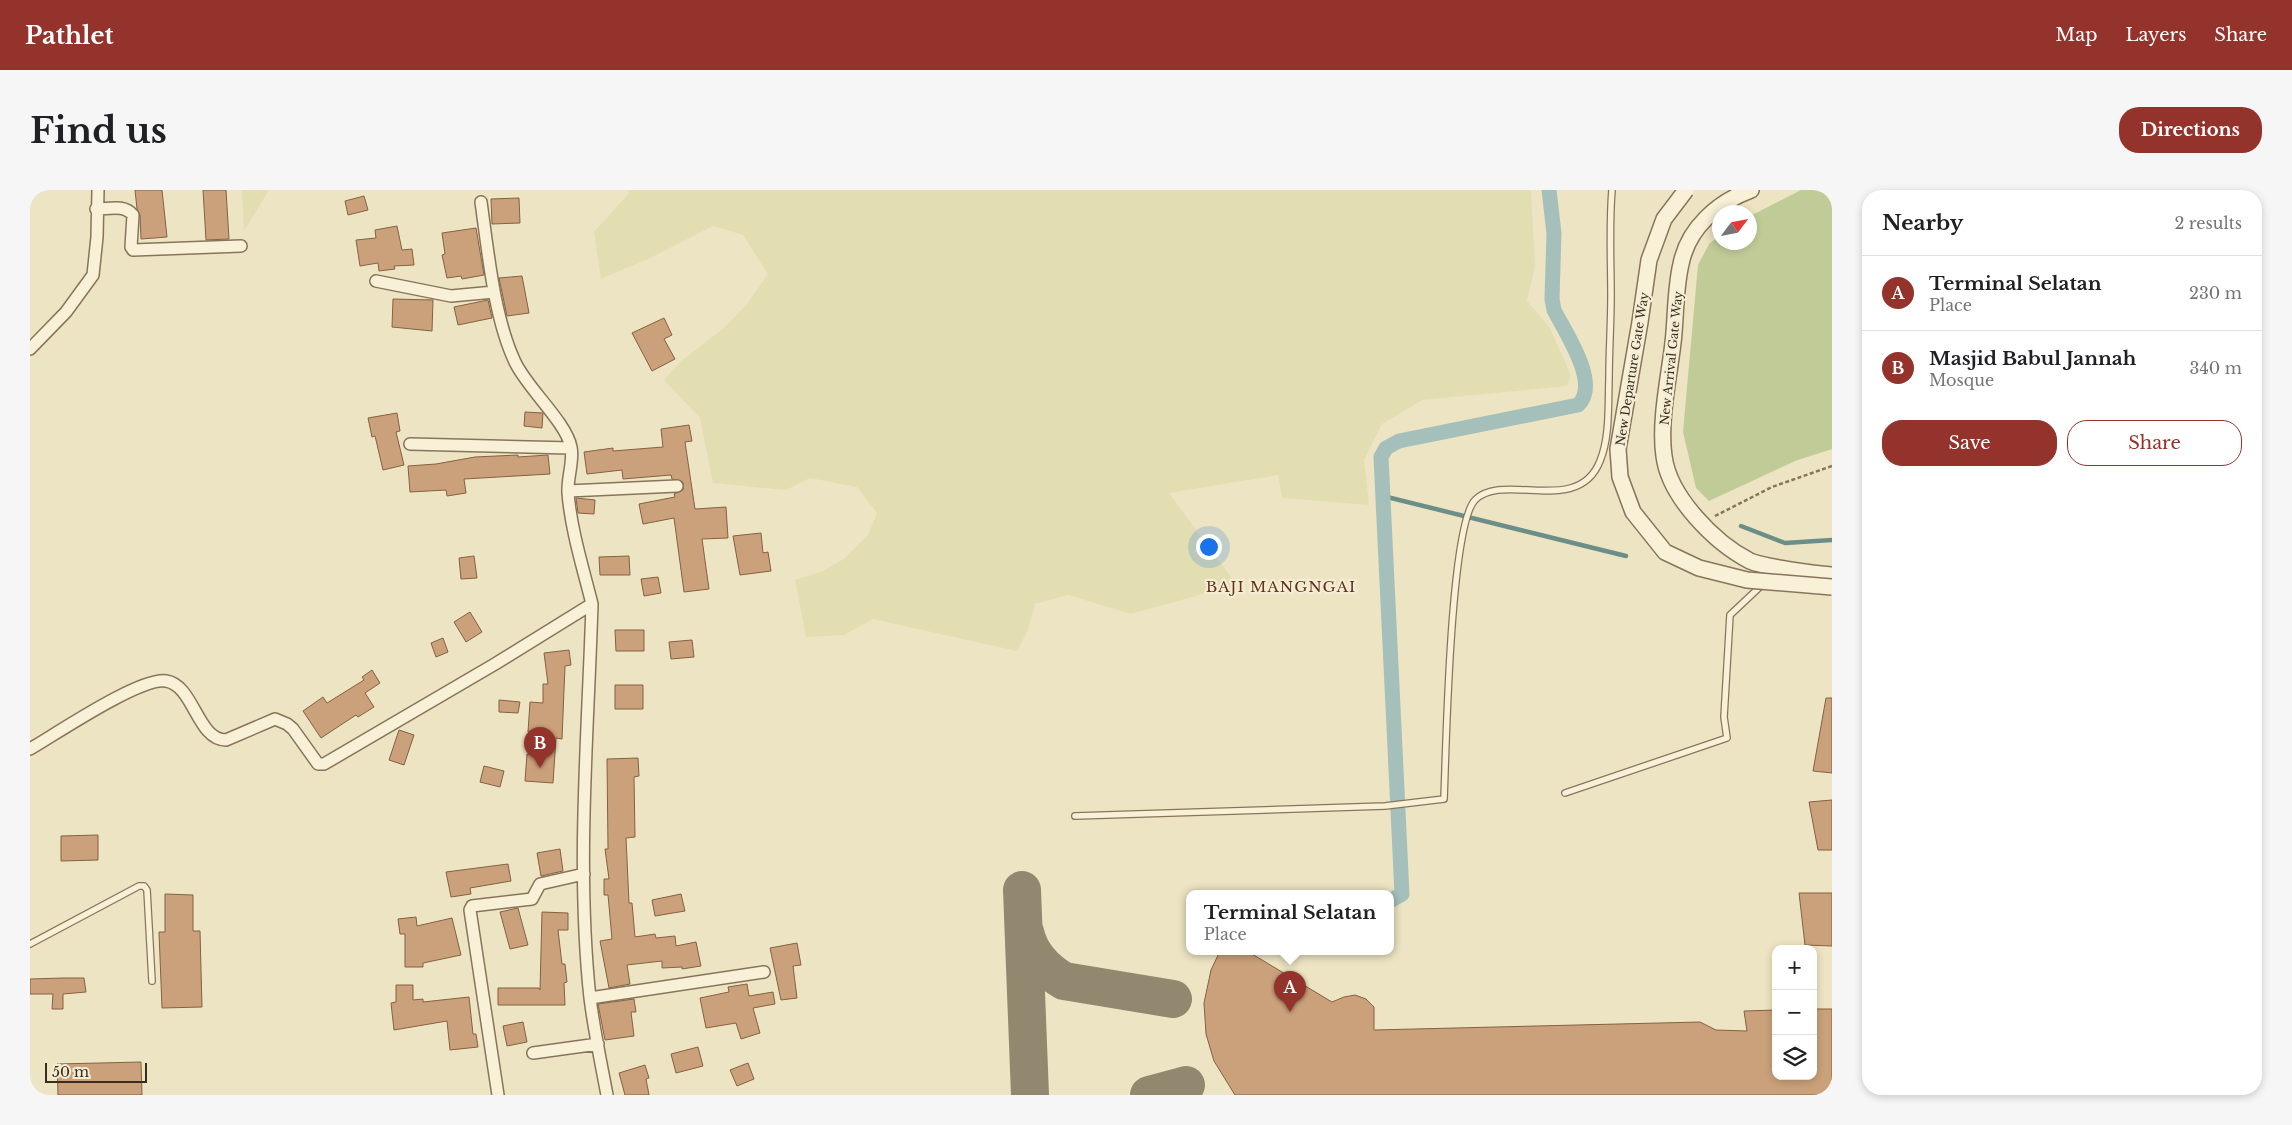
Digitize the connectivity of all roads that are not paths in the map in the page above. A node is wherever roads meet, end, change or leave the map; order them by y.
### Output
1 (98, 190) edge
2 (1612, 190) edge
3 (1686, 190) edge
4 (1751, 190) edge
5 (481, 202) dead end
6 (96, 210) junction
7 (241, 246) dead end
8 (376, 281) dead end
9 (494, 292) junction
10 (30, 349) edge
11 (410, 444) dead end
12 (571, 448) junction
13 (677, 486) dead end
14 (568, 491) junction
15 (1781, 567) junction
16 (1832, 574) edge
17 (1832, 587) edge
18 (592, 604) junction
19 (30, 750) edge
20 (1565, 793) dead end
21 (1075, 816) dead end
22 (584, 874) junction
23 (30, 944) edge
24 (764, 972) dead end
25 (152, 981) dead end
26 (590, 998) junction
27 (598, 1044) junction
28 (532, 1053) dead end
29 (498, 1095) edge
30 (606, 1095) edge

1 - 6 street
2 - 21 lane
3 - 17 street, New Departure Gate Way, bridge
4 - 15 street, New Arrival Gate Way
5 - 9 street
6 - 7 street
6 - 10 street
8 - 9 street
9 - 12 street
11 - 12 street
12 - 14 street
13 - 14 street
14 - 18 street
15 - 16 street, New Arrival Gate Way
15 - 20 lane
18 - 19 street
18 - 22 street
22 - 26 street
22 - 29 street
23 - 25 lane
24 - 26 street
26 - 27 street
27 - 28 street
27 - 30 street

